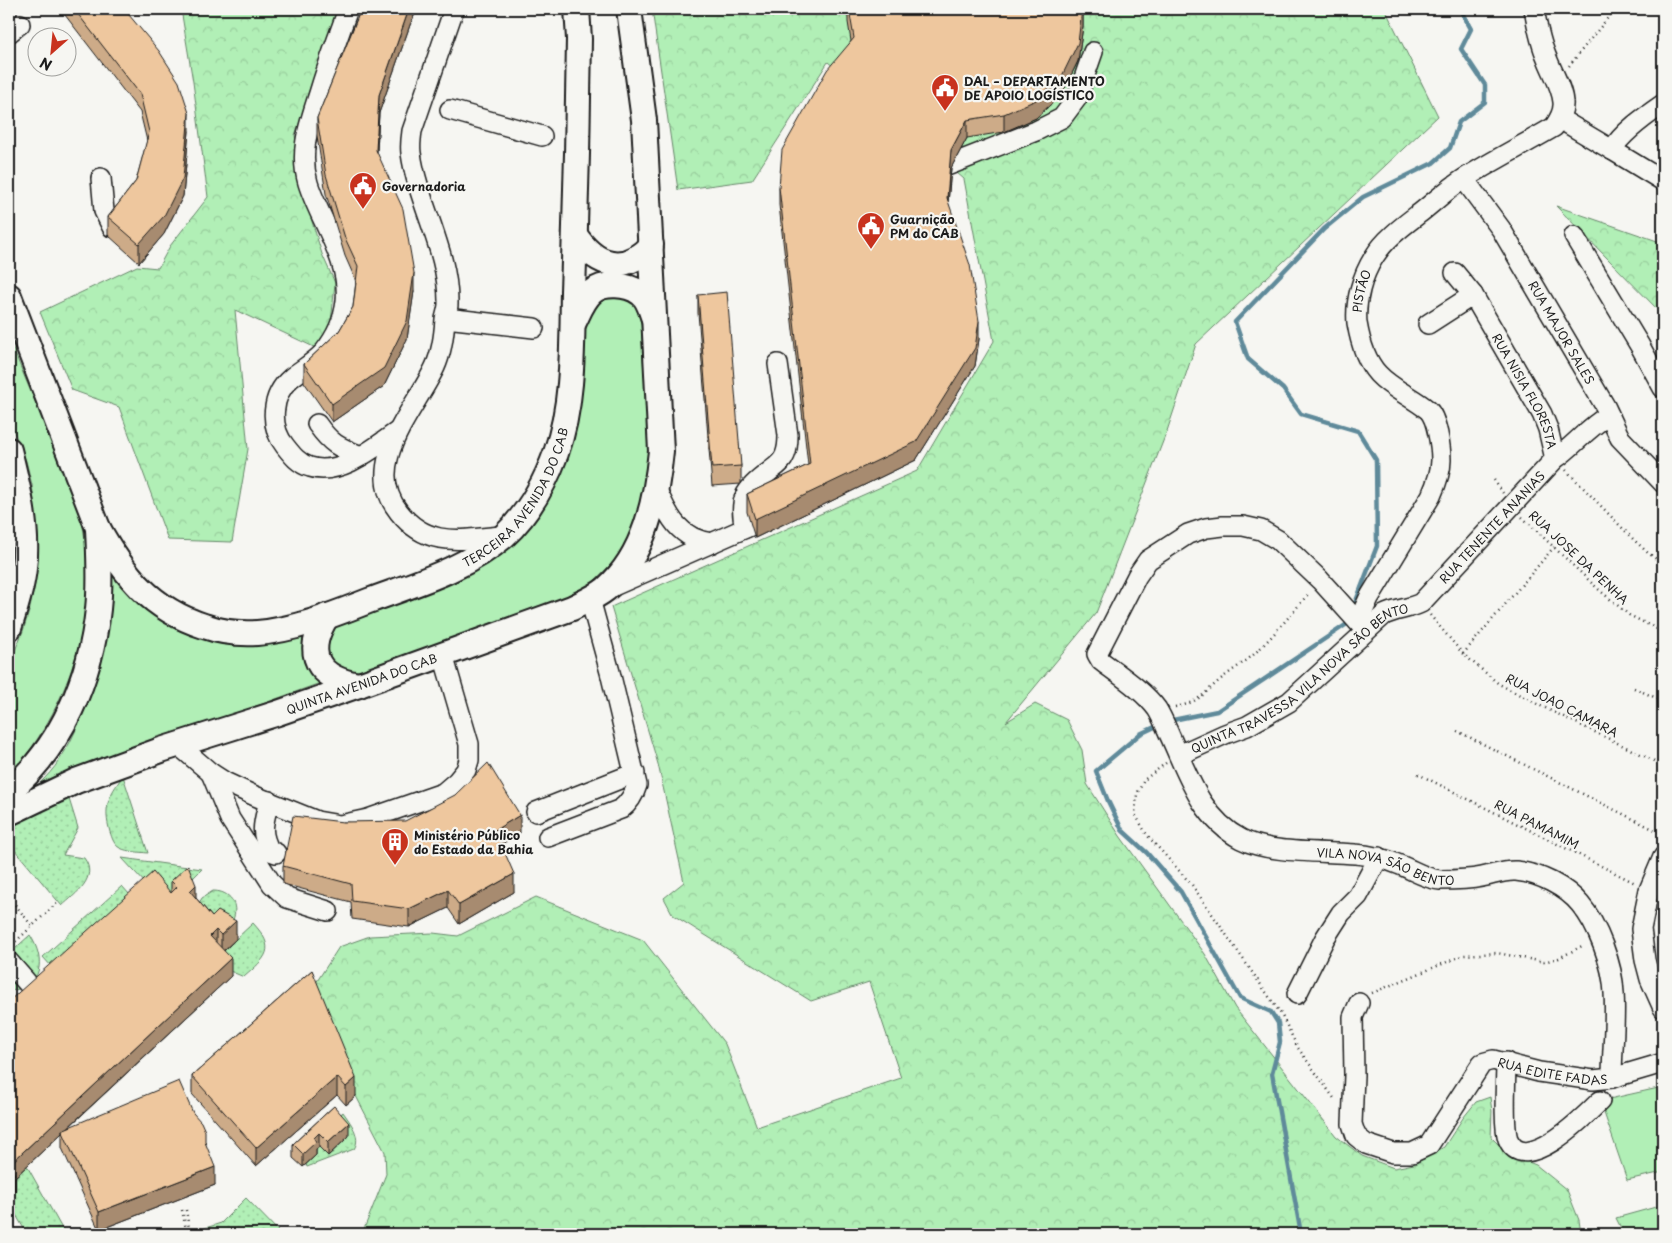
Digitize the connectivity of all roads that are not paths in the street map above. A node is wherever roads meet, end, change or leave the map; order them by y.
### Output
1 (348, 9) edge
2 (454, 9) edge
3 (577, 9) edge
4 (629, 9) edge
5 (1534, 9) edge
6 (1093, 52) dead end
7 (1663, 104) edge
8 (450, 110) dead end
9 (1560, 119) junction
10 (542, 136) dead end
11 (1612, 150) junction
12 (916, 177) edge
13 (101, 178) dead end
14 (1464, 179) junction
15 (1663, 181) edge
16 (112, 227) edge
17 (575, 235) junction
18 (1574, 236) dead end
19 (651, 245) junction
20 (1455, 273) dead end
21 (1473, 295) junction
22 (9, 296) edge
23 (446, 318) junction
24 (655, 320) junction
25 (1428, 324) dead end
26 (572, 325) junction
27 (534, 328) dead end
28 (778, 364) dead end
29 (1663, 388) edge
30 (1609, 415) junction
31 (317, 424) dead end
32 (398, 431) junction
33 (9, 450) edge
34 (361, 456) junction
35 (1555, 458) junction
36 (1663, 483) edge
37 (656, 488) junction
38 (790, 508) edge
39 (98, 528) junction
40 (745, 528) junction
41 (503, 536) junction
42 (712, 543) junction
43 (597, 595) junction
44 (1420, 603) joint
45 (327, 616) junction
46 (1362, 626) junction
47 (9, 628) edge
48 (444, 655) junction
49 (359, 685) junction
50 (177, 744) junction
51 (1179, 755) junction
52 (211, 773) junction
53 (635, 773) junction
54 (9, 791) edge
55 (269, 801) junction
56 (536, 812) dead end
57 (9, 813) edge
58 (548, 837) dead end
59 (276, 853) dead end
60 (1663, 857) edge
61 (1379, 858) junction
62 (328, 911) dead end
63 (9, 962) edge
64 (36, 994) edge
65 (1297, 994) dead end
66 (1359, 1003) road end
67 (1663, 1008) edge
68 (1506, 1062) junction
69 (1663, 1063) edge
70 (1612, 1078) junction
71 (1600, 1101) dead end

1 - 34 street
2 - 23 street
3 - 17 main road, TERCEIRA AVENIDA DO CAB
4 - 19 main road
5 - 9 street
6 - 12 street
7 - 11 street
8 - 10 street
9 - 11 street
9 - 14 street, PISTÃO
11 - 15 street
13 - 16 street
14 - 30 street, RUA MAJOR SALES
14 - 46 street, PISTÃO
17 - 19 main road
17 - 26 main road, TERCEIRA AVENIDA DO CAB
18 - 29 street
19 - 24 main road
20 - 21 street, RUA NISIA FLORESTA
21 - 25 street
21 - 35 street, RUA NISIA FLORESTA
22 - 39 main road
23 - 27 street
23 - 32 street
24 - 26 main road
24 - 37 main road
26 - 41 main road, TERCEIRA AVENIDA DO CAB
28 - 40 street
30 - 35 street, RUA TENENTE ANANIAS
30 - 36 street, RUA MAJOR SALES
31 - 34 street
32 - 34 street
32 - 41 street
33 - 47 main road
35 - 44 street, RUA TENENTE ANANIAS
37 - 42 street
37 - 43 main road, QUINTA AVENIDA DO CAB
38 - 40 street
39 - 45 main road, TERCEIRA AVENIDA DO CAB
39 - 54 main road
40 - 42 street
41 - 45 main road, TERCEIRA AVENIDA DO CAB
42 - 43 street
43 - 48 main road, QUINTA AVENIDA DO CAB
43 - 53 street
44 - 46 street, QUINTA TRAVESSA VILA NOVA SÃO BENTO
45 - 49 main road
46 - 51 street, QUINTA TRAVESSA VILA NOVA SÃO BENTO
46 - 51 street, VILA NOVA SÃO BENTO
48 - 49 main road, QUINTA AVENIDA DO CAB
48 - 55 street
49 - 50 main road, QUINTA AVENIDA DO CAB
50 - 52 street
50 - 57 main road, QUINTA AVENIDA DO CAB
51 - 61 street, VILA NOVA SÃO BENTO
52 - 55 street
52 - 62 street
53 - 56 street
53 - 58 street
55 - 59 street
60 - 67 street
61 - 65 street
61 - 70 street, VILA NOVA SÃO BENTO
63 - 64 street
66 - 68 street, RUA EDITE FADAS
68 - 70 street, RUA EDITE FADAS
68 - 71 street
69 - 70 street, RUA EDITE FADAS

